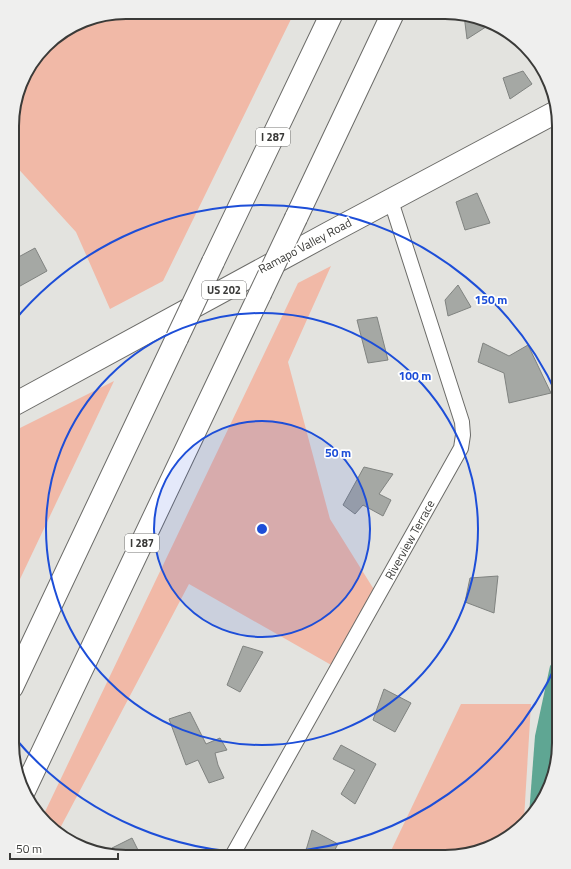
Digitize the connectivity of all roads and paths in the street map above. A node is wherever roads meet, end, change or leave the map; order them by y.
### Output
1 (329, 19) edge
2 (390, 19) edge
3 (551, 115) edge
4 (391, 201) junction
5 (19, 401) edge
6 (19, 672) edge
7 (27, 784) edge
8 (235, 850) edge

1 - 6 main road, I 287, bridge
2 - 7 main road, I 287, bridge
3 - 4 main road, Ramapo Valley Road / US 202
4 - 5 main road, Ramapo Valley Road / US 202
4 - 8 street, Riverview Terrace

